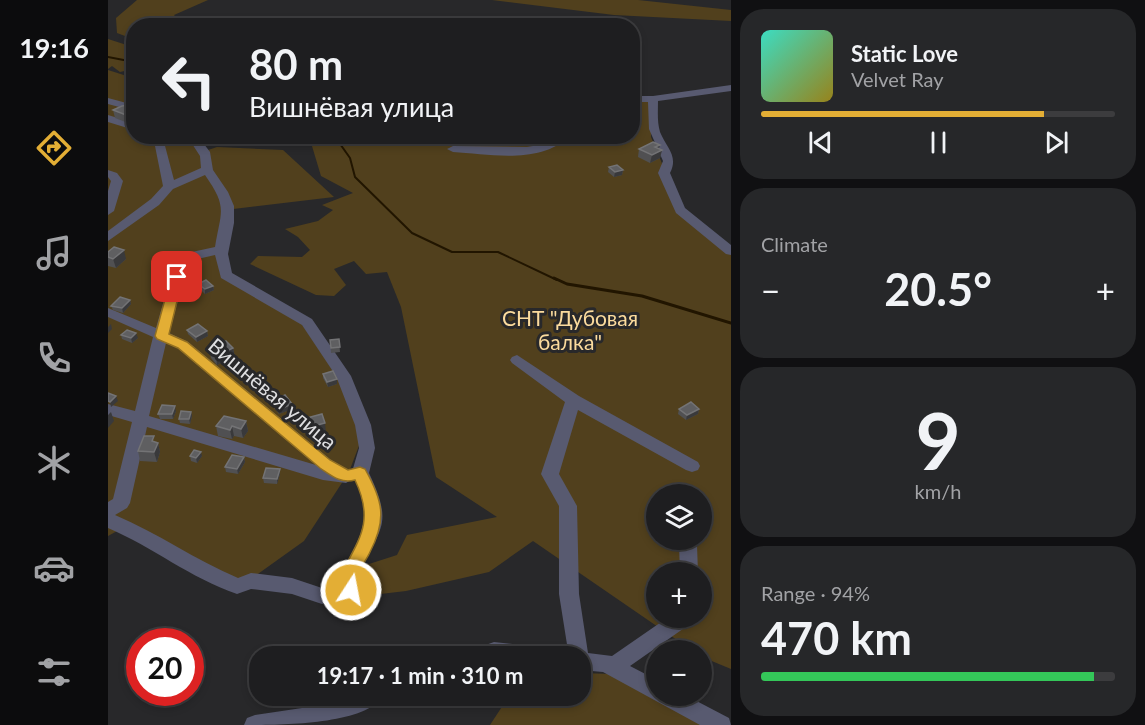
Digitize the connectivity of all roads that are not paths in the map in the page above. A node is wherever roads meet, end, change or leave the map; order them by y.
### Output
1 (731, 88) edge
2 (640, 99) edge
3 (653, 99) junction
4 (108, 101) edge
5 (126, 106) edge
6 (108, 118) edge
7 (126, 124) edge
8 (160, 144) edge
9 (198, 144) edge
10 (554, 144) edge
11 (453, 149) dead end
12 (207, 170) junction
13 (108, 173) edge
14 (169, 186) junction
15 (108, 211) edge
16 (108, 237) edge
17 (220, 250) junction
18 (731, 251) edge
19 (108, 312) edge
20 (162, 336) junction
21 (518, 360) dead end
22 (573, 400) junction
23 (108, 408) edge
24 (140, 420) junction
25 (692, 466) dead end
26 (353, 475) junction
27 (108, 511) edge
28 (108, 520) edge
29 (669, 628) edge
30 (578, 646) edge
31 (591, 661) edge
32 (612, 667) junction
33 (646, 685) edge
34 (358, 706) edge
35 (686, 706) edge
36 (255, 725) edge
37 (721, 725) edge

1 - 3 street
2 - 3 street
3 - 18 street
4 - 5 street
6 - 7 street
8 - 14 street
9 - 12 street
10 - 11 street
12 - 14 street
12 - 17 street
13 - 15 street
14 - 16 street
17 - 20 street
17 - 26 street
19 - 20 street, Вишнёвая улица
20 - 24 street
20 - 26 street, Вишнёвая улица
21 - 22 street
22 - 25 street
22 - 30 street
23 - 24 street
24 - 26 street
24 - 27 street
26 - 28 street
29 - 32 street
31 - 32 street
32 - 33 street
34 - 36 street
35 - 37 street

